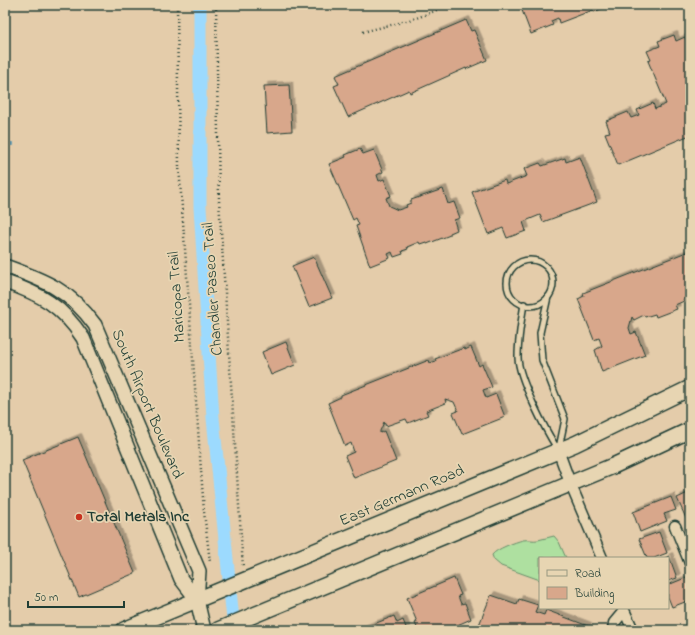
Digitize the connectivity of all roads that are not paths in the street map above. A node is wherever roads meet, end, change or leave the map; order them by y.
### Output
1 (5, 266) edge
2 (5, 282) edge
3 (548, 297) junction
4 (524, 304) junction
5 (118, 376) junction
6 (101, 383) junction
7 (690, 388) edge
8 (690, 430) edge
9 (558, 450) junction
10 (570, 483) junction
11 (675, 526) dead end
12 (687, 546) edge
13 (602, 557) edge
14 (690, 563) edge
15 (197, 600) junction
16 (624, 609) edge
17 (124, 630) edge
18 (204, 630) edge
19 (218, 630) edge
20 (613, 630) edge
21 (633, 630) edge

1 - 5 street, South Airport Boulevard
2 - 6 street, South Airport Boulevard
3 - 4 lane
3 - 4 lane
3 - 9 lane
4 - 9 lane
5 - 6 street
5 - 15 street, South Airport Boulevard
6 - 15 street, South Airport Boulevard
7 - 9 main road, East Germann Road
8 - 10 main road
9 - 10 street
9 - 15 main road, East Germann Road
10 - 13 street
10 - 19 main road
11 - 12 street
12 - 14 street
15 - 17 main road, East Germann Road
15 - 18 street, South Airport Boulevard
16 - 20 street
16 - 21 street

